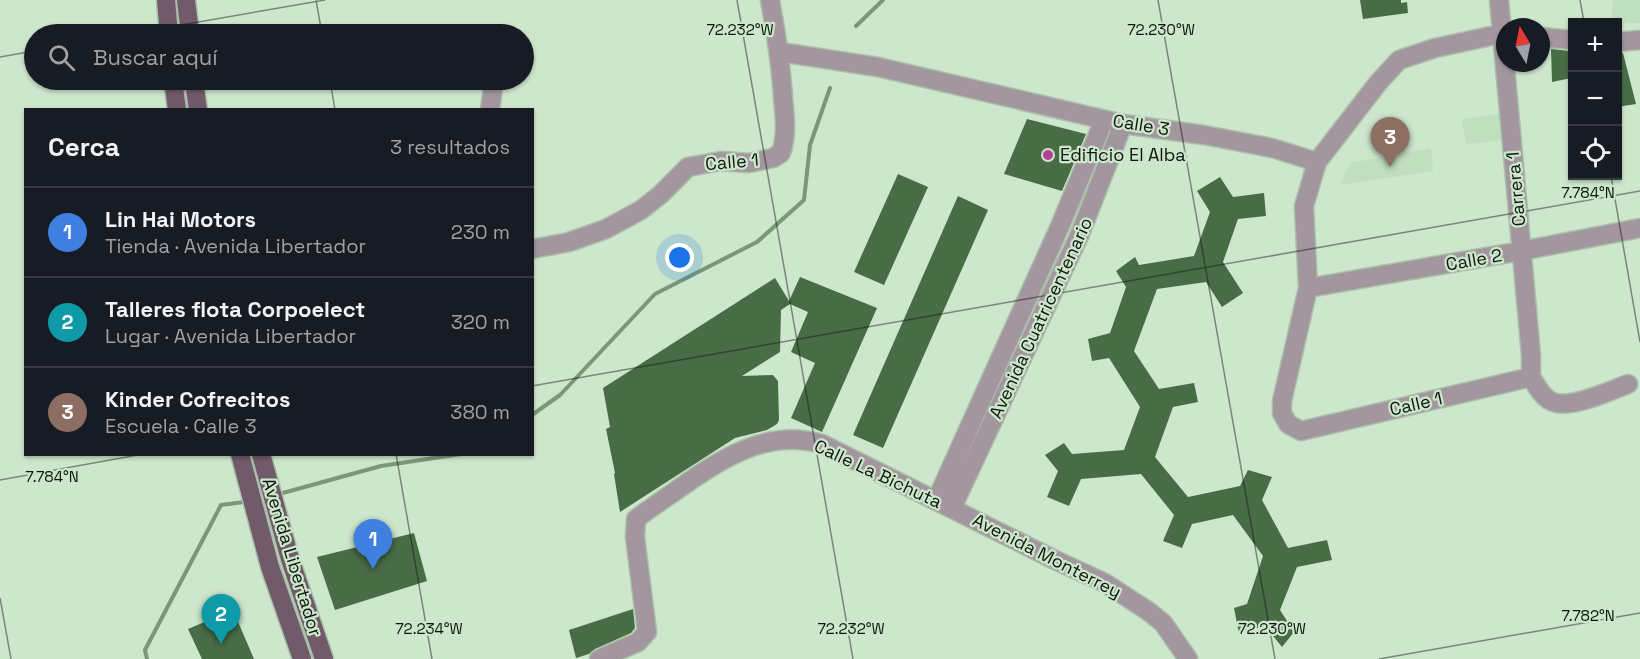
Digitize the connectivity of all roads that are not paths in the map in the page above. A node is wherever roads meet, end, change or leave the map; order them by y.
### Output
1 (165, 0) edge
2 (186, 0) edge
3 (770, 0) edge
4 (1498, 0) edge
5 (1501, 18) edge
6 (168, 24) edge
7 (189, 24) edge
8 (1496, 35) edge
9 (1550, 38) edge
10 (1568, 40) edge
11 (1640, 40) edge
12 (1622, 42) edge
13 (780, 52) junction
14 (1506, 72) edge
15 (174, 90) edge
16 (195, 90) edge
17 (493, 90) edge
18 (177, 108) edge
19 (198, 108) edge
20 (490, 108) edge
21 (1104, 120) junction
22 (1124, 124) junction
23 (1317, 162) junction
24 (1640, 228) edge
25 (534, 249) edge
26 (1521, 251) junction
27 (1308, 288) junction
28 (1531, 377) junction
29 (1628, 384) dead end
30 (241, 456) edge
31 (262, 456) edge
32 (944, 505) junction
33 (302, 659) edge
34 (324, 659) edge
35 (599, 659) edge
36 (1188, 659) edge

1 - 6 main road
2 - 7 main road
3 - 13 street
4 - 5 street, Carrera 1
8 - 23 street
9 - 10 street
11 - 12 street
13 - 21 street, Calle 3
13 - 25 street, Calle 1
14 - 26 street, Carrera 1
15 - 18 main road
16 - 19 main road
17 - 20 street
21 - 22 street, Calle 3
21 - 32 street, Avenida Cuatricentenario
22 - 23 street, Calle 3
22 - 32 street, Avenida Cuatricentenario
23 - 27 street
24 - 26 street, Calle 2
26 - 27 street, Calle 2
26 - 28 street, Carrera 1
27 - 28 street, Calle 1
28 - 29 street
30 - 33 main road, Avenida Libertador
31 - 34 main road, Avenida Libertador
32 - 35 street, Calle La Bichuta
32 - 36 street, Avenida Monterrey

